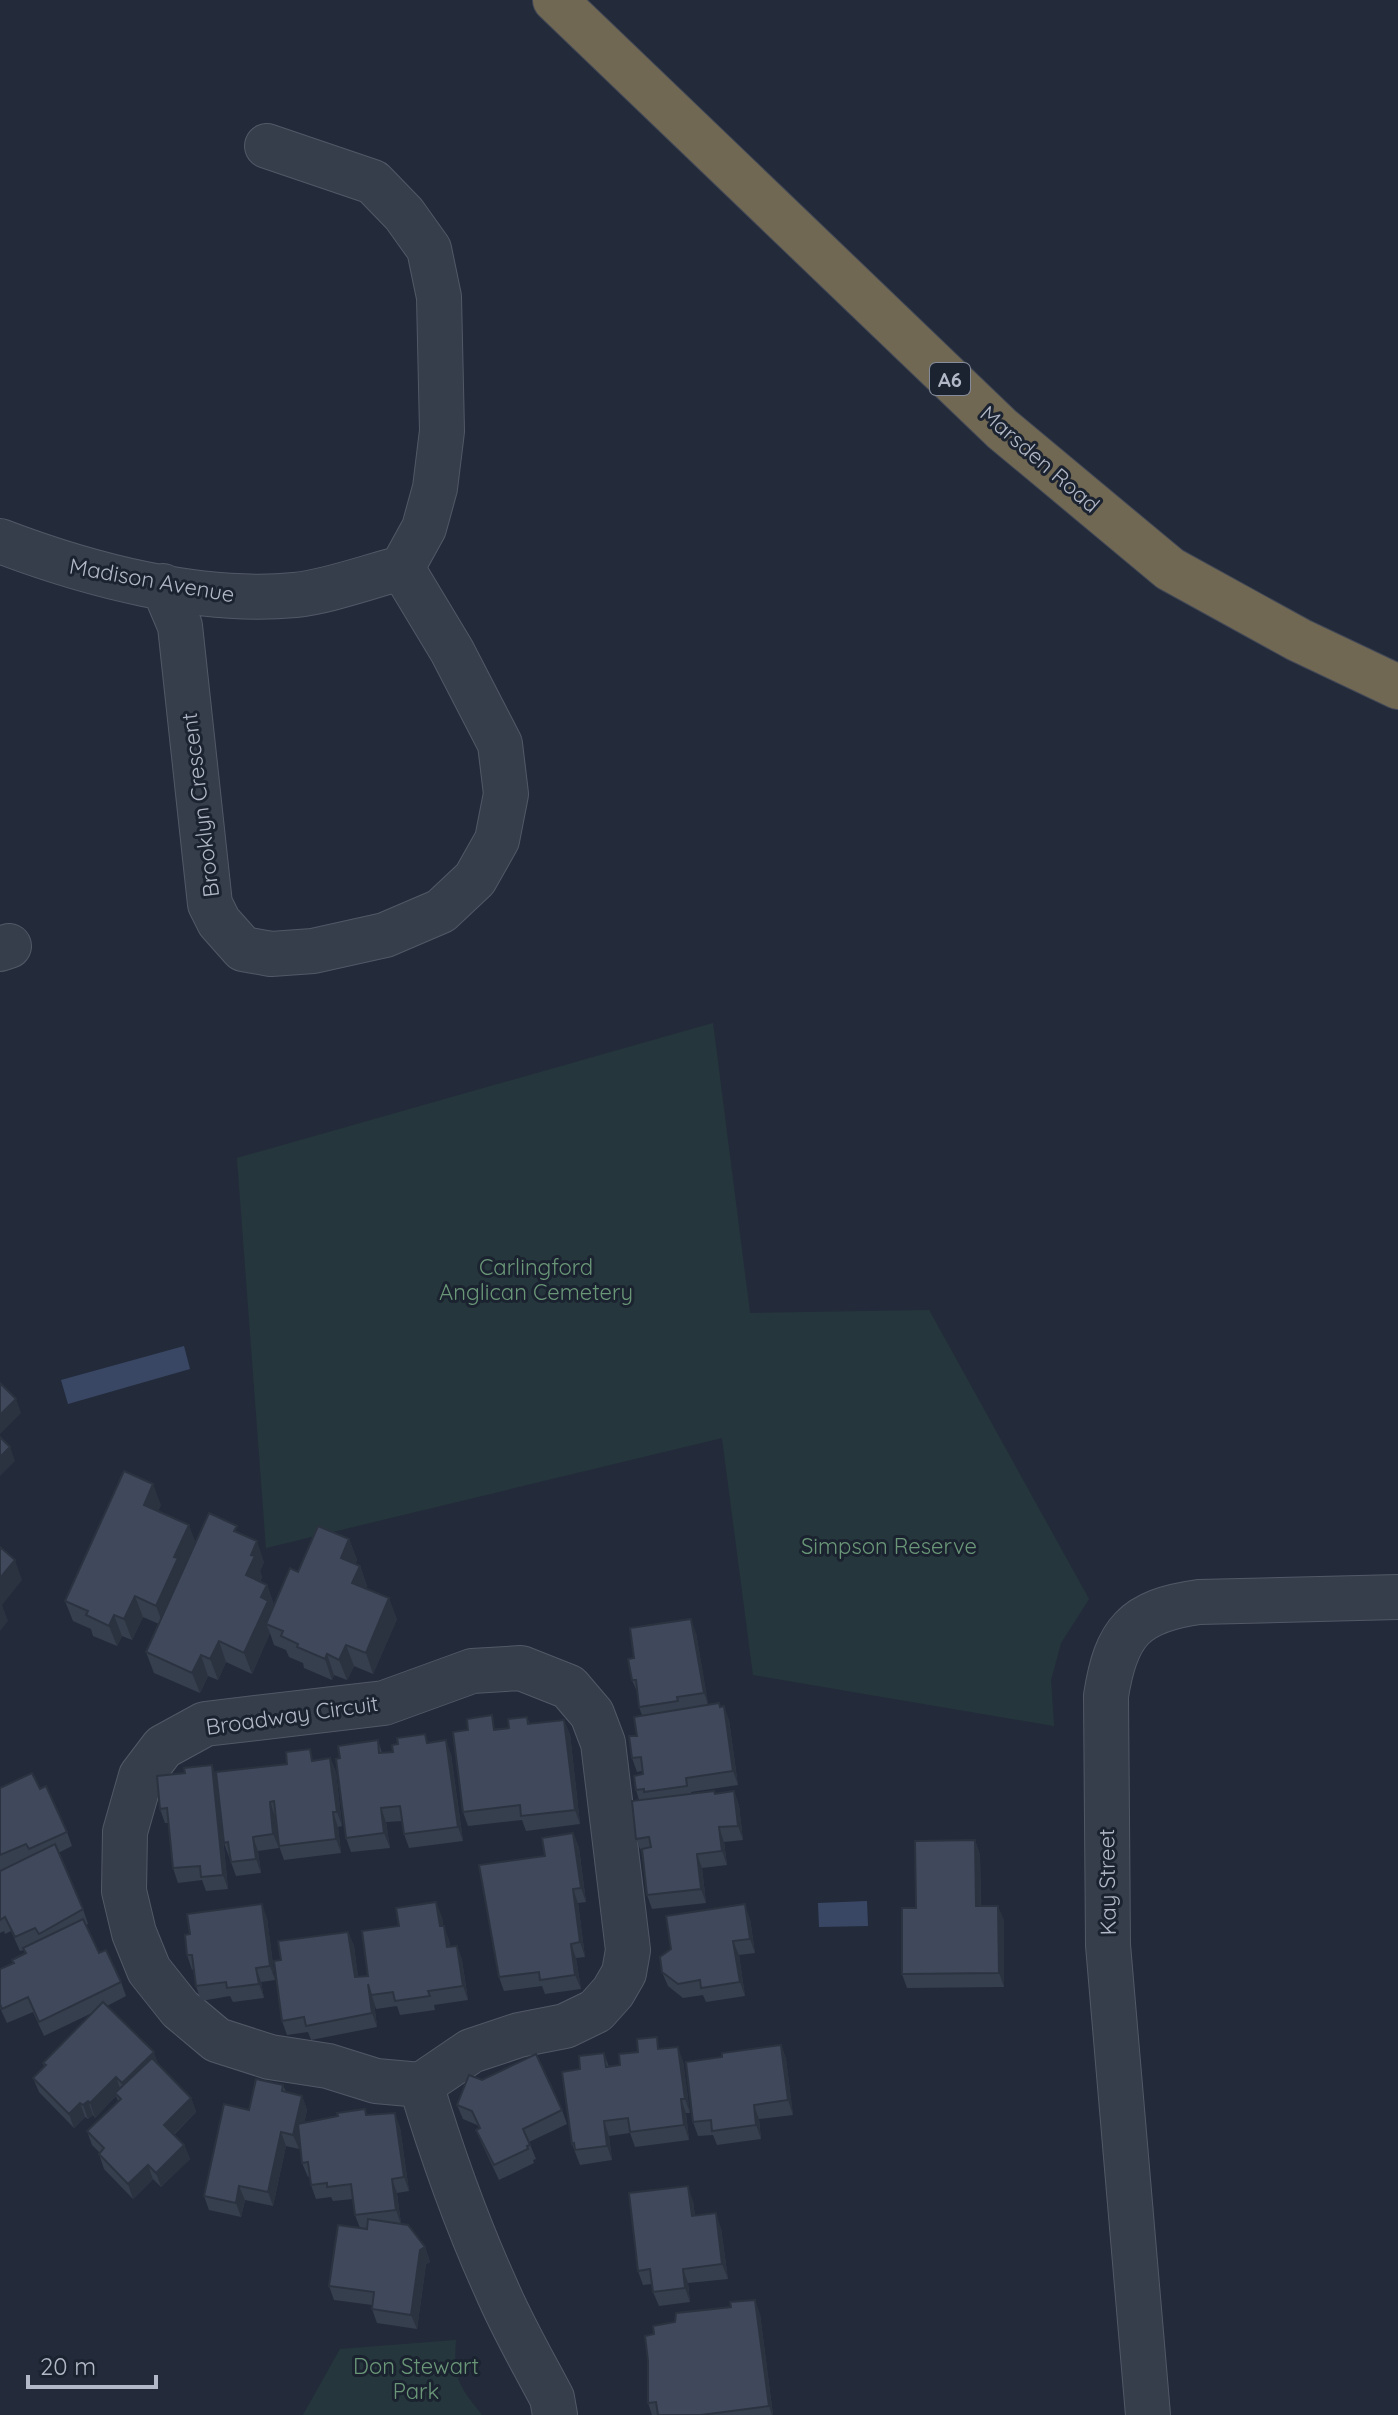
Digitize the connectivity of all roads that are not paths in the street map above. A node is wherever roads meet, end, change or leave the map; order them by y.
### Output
1 (555, 0) edge
2 (267, 146) dead end
3 (0, 541) edge
4 (402, 568) junction
5 (163, 586) junction
6 (1398, 687) edge
7 (1398, 1597) edge
8 (421, 2085) junction
9 (555, 2415) edge
10 (1148, 2415) edge

1 - 6 highway, Marsden Road / A6
2 - 4 street
3 - 5 street, Madison Avenue
4 - 5 street, Madison Avenue
4 - 5 street, Brooklyn Crescent
7 - 10 street, Kay Street
8 - 8 street, Broadway Circuit
8 - 9 street

